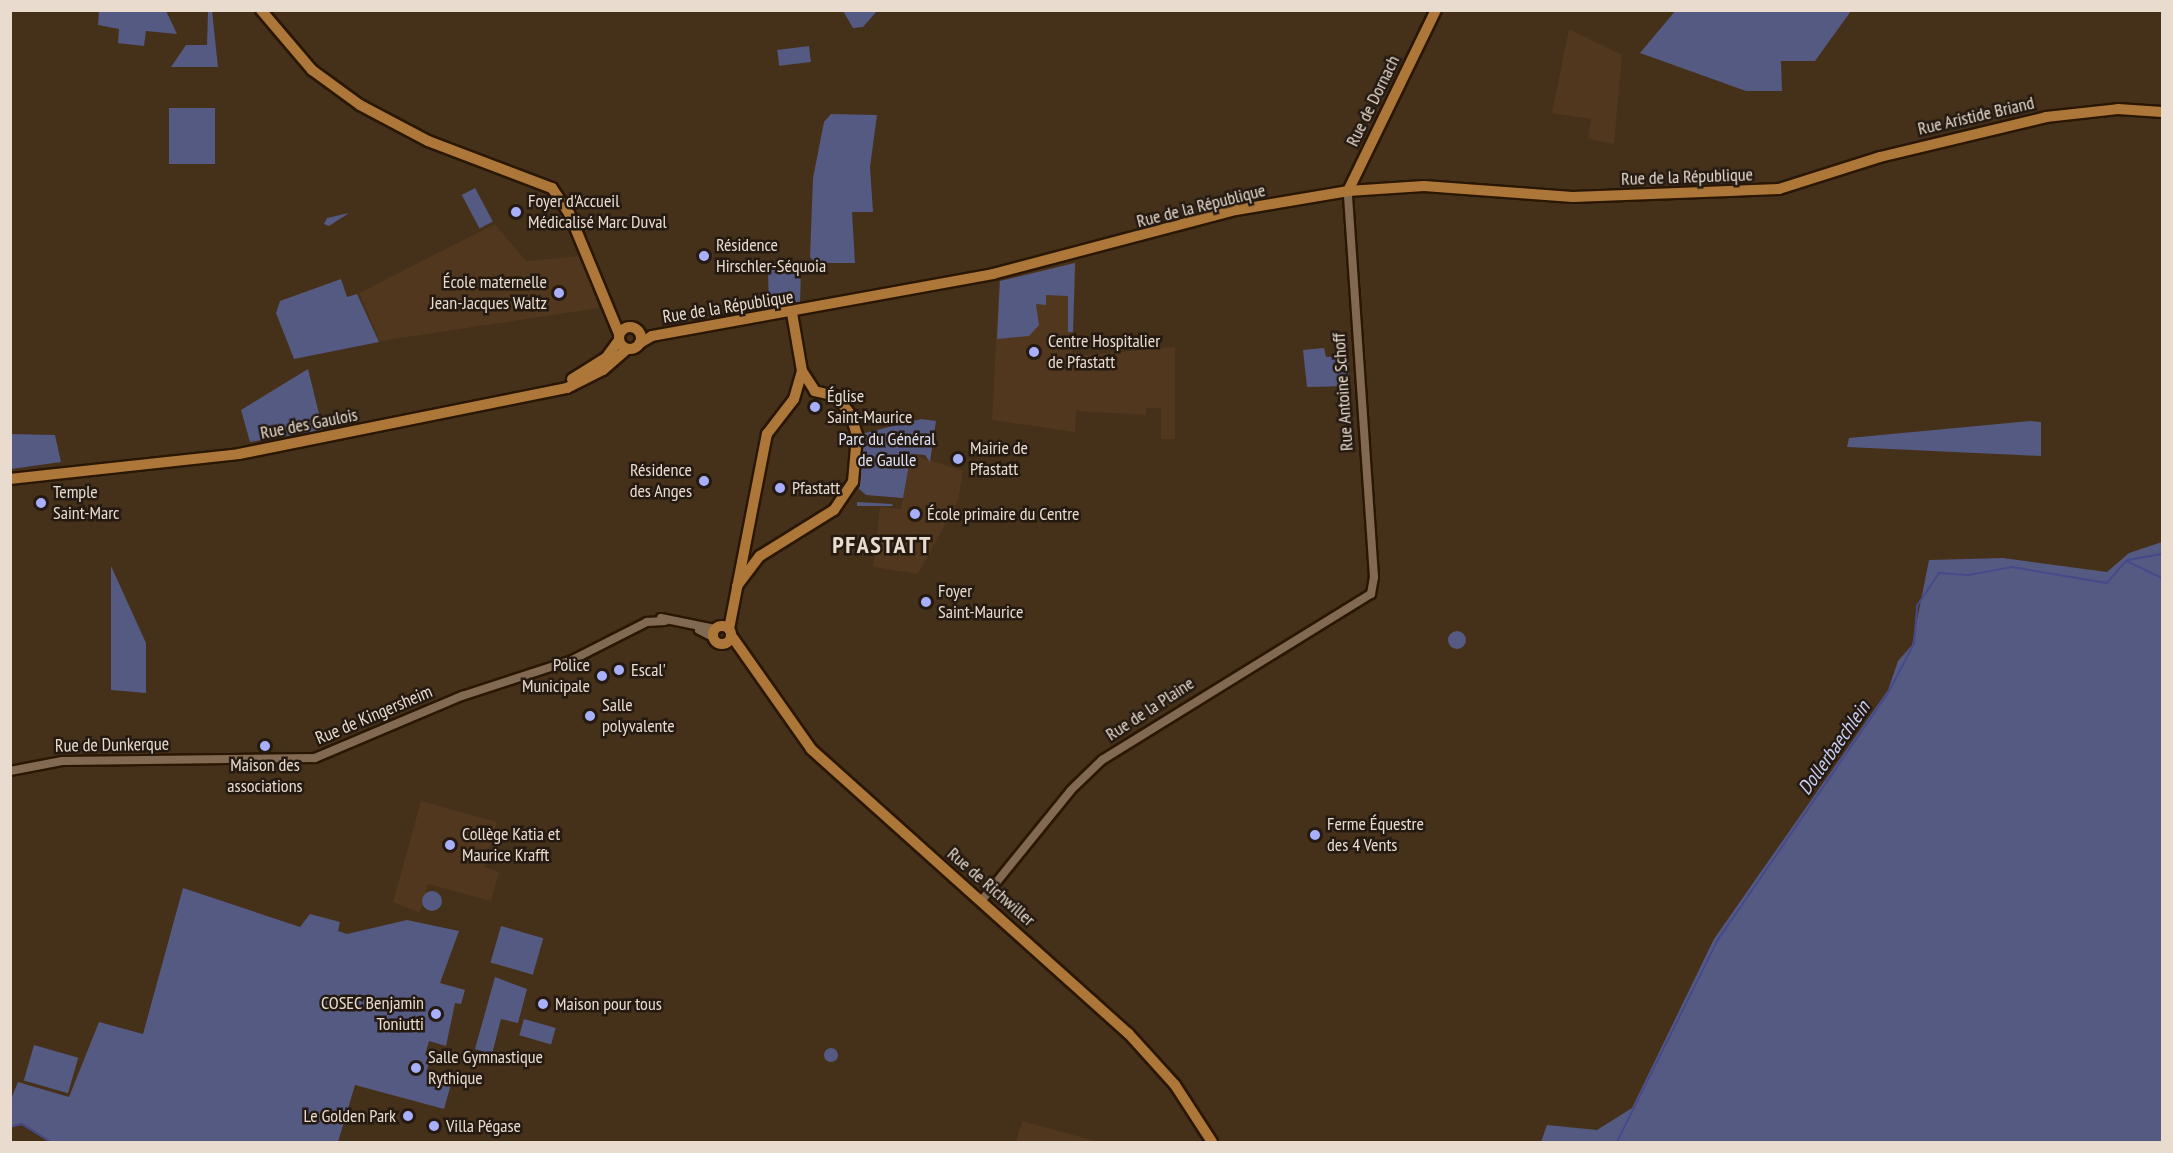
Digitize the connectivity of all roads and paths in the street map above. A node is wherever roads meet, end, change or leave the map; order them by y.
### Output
1 (261, 10) edge
2 (1436, 10) edge
3 (1445, 10) edge
4 (1428, 26) junction
5 (2163, 112) edge
6 (1802, 185) joint
7 (1348, 192) junction
8 (804, 311) junction
9 (792, 313) junction
10 (626, 333) junction
11 (799, 335) junction
12 (652, 336) junction
13 (640, 343) junction
14 (627, 349) junction
15 (801, 371) junction
16 (545, 392) junction
17 (10, 479) edge
18 (737, 587) junction
19 (1373, 590) joint
20 (723, 633) junction
21 (215, 761) joint
22 (10, 771) edge
23 (982, 900) junction
24 (1212, 1143) edge

1 - 10 main road, Rue de la République
2 - 4 main road, Rue de Dornach
3 - 4 main road, Rue de Dornach
4 - 7 main road, Rue de Dornach
5 - 6 main road, Rue Aristide Briand
6 - 7 main road, Rue de la République
7 - 8 main road, Rue de la République
7 - 19 street, Rue Antoine Schoff
8 - 9 main road, Rue de la République
8 - 11 main road
9 - 11 main road
9 - 12 main road, Rue de la République
10 - 12 main road, Rue de la République
10 - 13 main road
10 - 14 main road
10 - 16 main road, Rue des Gaulois
11 - 15 main road
12 - 13 main road, Rue de la République
13 - 14 main road, Rue de la République
14 - 16 main road, Rue des Gaulois
15 - 18 main road
15 - 18 main road
16 - 17 main road, Rue des Gaulois
18 - 20 main road
19 - 23 street, Rue de la Plaine
20 - 21 street, Rue de Kingersheim
20 - 23 main road, Rue de Richwiller
21 - 22 street, Rue de Dunkerque
23 - 24 main road, Rue de Richwiller

